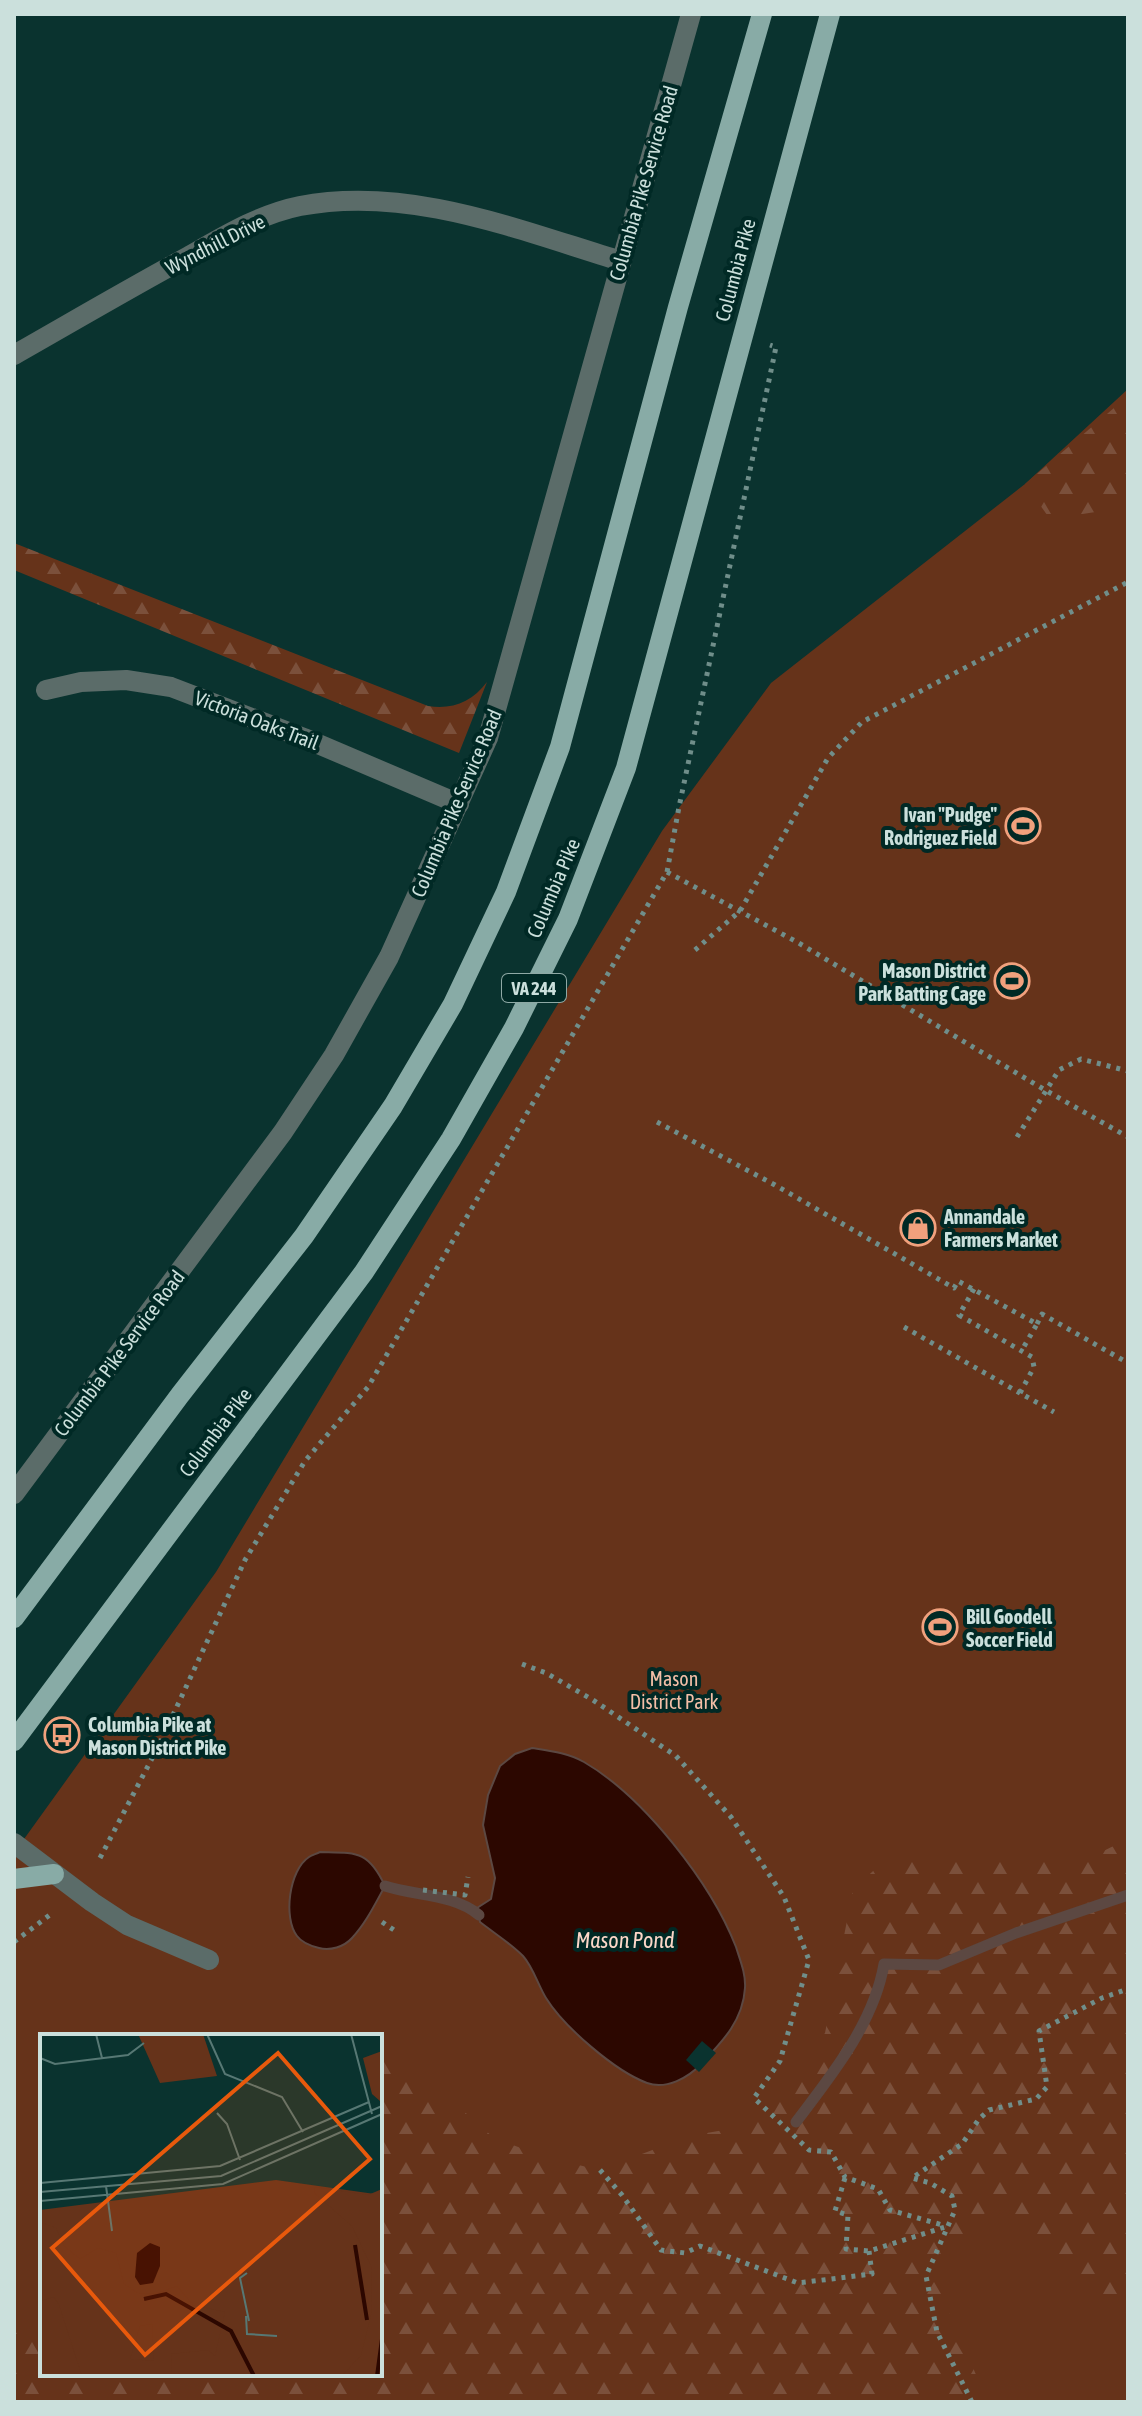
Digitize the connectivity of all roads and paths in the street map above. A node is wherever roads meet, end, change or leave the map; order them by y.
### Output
1 (691, 14) edge
2 (762, 14) edge
3 (830, 14) edge
4 (621, 261) junction
5 (14, 355) edge
6 (1128, 582) edge
7 (46, 690) dead end
8 (459, 804) junction
9 (667, 872) dead end
10 (740, 911) junction
11 (695, 950) dead end
12 (1128, 1071) edge
13 (1045, 1090) junction
14 (657, 1122) dead end
15 (1017, 1137) dead end
16 (1128, 1137) edge
17 (974, 1289) junction
18 (1037, 1324) junction
19 (904, 1327) dead end
20 (1022, 1350) junction
21 (1128, 1363) edge
22 (368, 1387) dead end
23 (1020, 1393) junction
24 (1054, 1412) dead end
25 (14, 1494) edge
26 (14, 1618) edge
27 (522, 1664) dead end
28 (14, 1741) edge
29 (14, 1843) edge
30 (100, 1858) dead end
31 (54, 1874) junction
32 (468, 1877) dead end
33 (14, 1879) edge
34 (423, 1890) dead end
35 (51, 1914) dead end
36 (382, 1922) dead end
37 (397, 1932) dead end
38 (14, 1942) edge
39 (209, 1960) dead end
40 (1128, 1989) edge
41 (600, 2170) dead end
42 (845, 2177) junction
43 (946, 2226) junction
44 (867, 2251) junction
45 (972, 2402) edge

1 - 4 street, Columbia Pike Service Road
2 - 26 main road, Columbia Pike
3 - 28 main road, Columbia Pike / VA 244
4 - 5 street, Wyndhill Drive
4 - 8 street, Columbia Pike Service Road
6 - 10 path
7 - 8 street, Victoria Oaks Trail
8 - 25 street, Columbia Pike Service Road
9 - 10 path
10 - 11 path
10 - 13 path
12 - 13 path
13 - 15 path
13 - 16 path
14 - 17 path
17 - 18 path
17 - 20 path
18 - 20 path
18 - 21 path
19 - 23 path
20 - 23 path
22 - 30 path
23 - 24 path
27 - 42 path
29 - 31 street
31 - 33 main road
31 - 39 street
32 - 34 path
35 - 38 path
36 - 37 path
40 - 43 path
41 - 44 path
42 - 43 path
42 - 44 path
43 - 44 path
43 - 45 path

